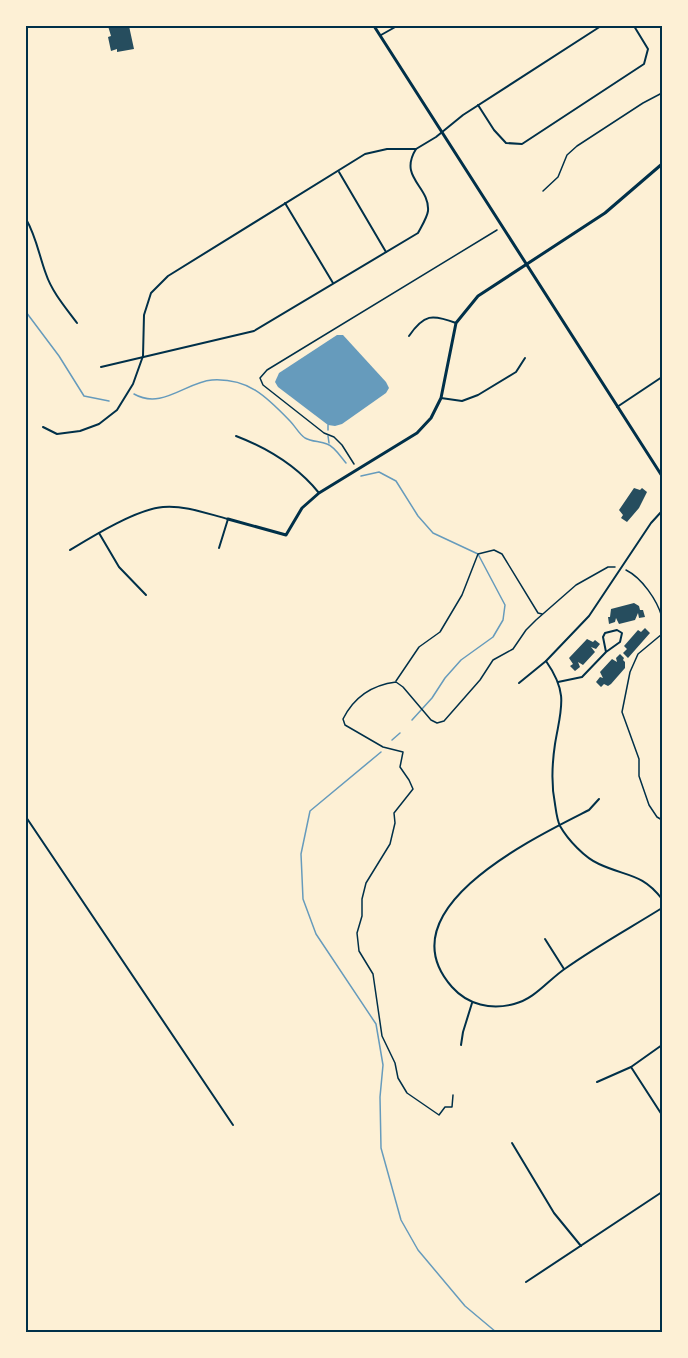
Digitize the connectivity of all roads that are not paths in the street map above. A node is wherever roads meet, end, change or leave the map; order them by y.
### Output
1 (374, 26) edge
2 (397, 26) edge
3 (601, 26) edge
4 (634, 26) edge
5 (380, 36) junction
6 (477, 105) junction
7 (441, 132) junction
8 (417, 149) junction
9 (663, 164) edge
10 (339, 171) junction
11 (285, 203) junction
12 (26, 219) edge
13 (387, 253) junction
14 (526, 265) junction
15 (333, 283) junction
16 (77, 323) dead end
17 (456, 323) junction
18 (409, 336) dead end
19 (144, 356) junction
20 (525, 358) dead end
21 (101, 367) dead end
22 (663, 377) edge
23 (441, 398) junction
24 (617, 407) junction
25 (43, 427) dead end
26 (236, 436) dead end
27 (663, 476) edge
28 (319, 493) junction
29 (663, 511) edge
30 (228, 519) junction
31 (99, 533) junction
32 (219, 548) dead end
33 (70, 550) dead end
34 (146, 595) dead end
35 (606, 652) junction
36 (546, 661) junction
37 (558, 682) junction
38 (519, 683) dead end
39 (599, 799) dead end
40 (26, 817) edge
41 (560, 825) junction
42 (663, 899) edge
43 (663, 908) edge
44 (545, 939) dead end
45 (564, 969) junction
46 (472, 1003) junction
47 (462, 1045) dead end
48 (663, 1045) edge
49 (631, 1067) junction
50 (597, 1082) dead end
51 (663, 1115) edge
52 (233, 1125) dead end
53 (512, 1143) dead end
54 (663, 1192) edge
55 (581, 1246) junction
56 (526, 1282) dead end

1 - 5 street
2 - 5 street
3 - 6 street
4 - 6 street
5 - 7 street
6 - 7 street
7 - 8 street
7 - 14 street
8 - 10 street
8 - 13 street
9 - 14 street
10 - 11 street
10 - 13 street
11 - 15 street
11 - 19 street
12 - 16 street
13 - 15 street
14 - 17 street
14 - 24 street
15 - 19 street
17 - 18 street
17 - 23 street
19 - 21 street
19 - 25 street
20 - 23 street
22 - 24 street
23 - 28 street
24 - 27 street
26 - 28 street
28 - 30 street
29 - 36 street
30 - 31 street
30 - 32 street
31 - 33 street
31 - 34 street
35 - 35 street
35 - 37 street
36 - 37 street
36 - 38 street
37 - 41 street
39 - 41 street
40 - 52 street
41 - 42 street
41 - 46 street
43 - 45 street
44 - 45 street
45 - 46 street
46 - 47 street
48 - 49 street
49 - 50 street
49 - 51 street
53 - 55 street
54 - 55 street
55 - 56 street

